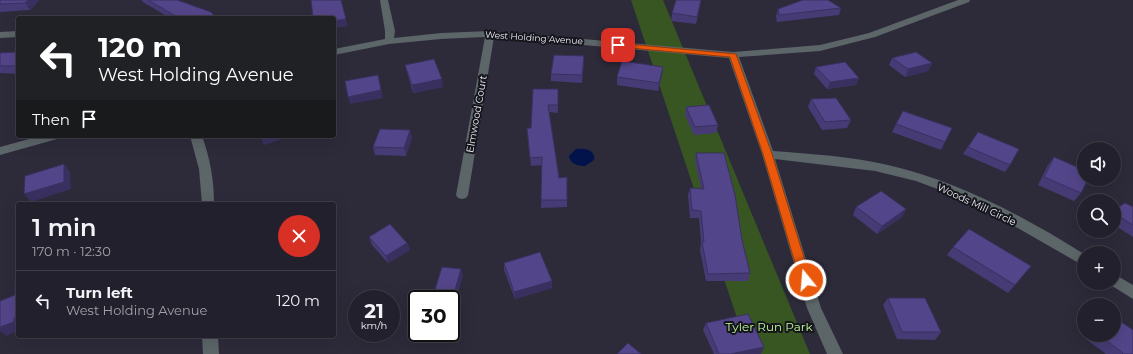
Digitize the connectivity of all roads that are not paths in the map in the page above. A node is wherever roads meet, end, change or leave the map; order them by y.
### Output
1 (384, 0) edge
2 (966, 0) edge
3 (16, 34) edge
4 (490, 34) junction
5 (0, 35) edge
6 (389, 41) junction
7 (336, 52) edge
8 (733, 55) junction
9 (46, 138) edge
10 (197, 138) edge
11 (0, 152) edge
12 (768, 154) junction
13 (462, 195) dead end
14 (208, 202) edge
15 (1077, 256) edge
16 (1121, 285) edge
17 (1133, 293) edge
18 (835, 354) edge

1 - 6 street
2 - 8 street, West Holding Avenue
3 - 5 street
4 - 6 street, West Holding Avenue
4 - 8 street, West Holding Avenue
4 - 13 street, Elmwood Court
6 - 7 street, West Holding Avenue
8 - 12 street
9 - 11 street
10 - 14 street
12 - 15 street, Woods Mill Circle
12 - 18 street
16 - 17 street

